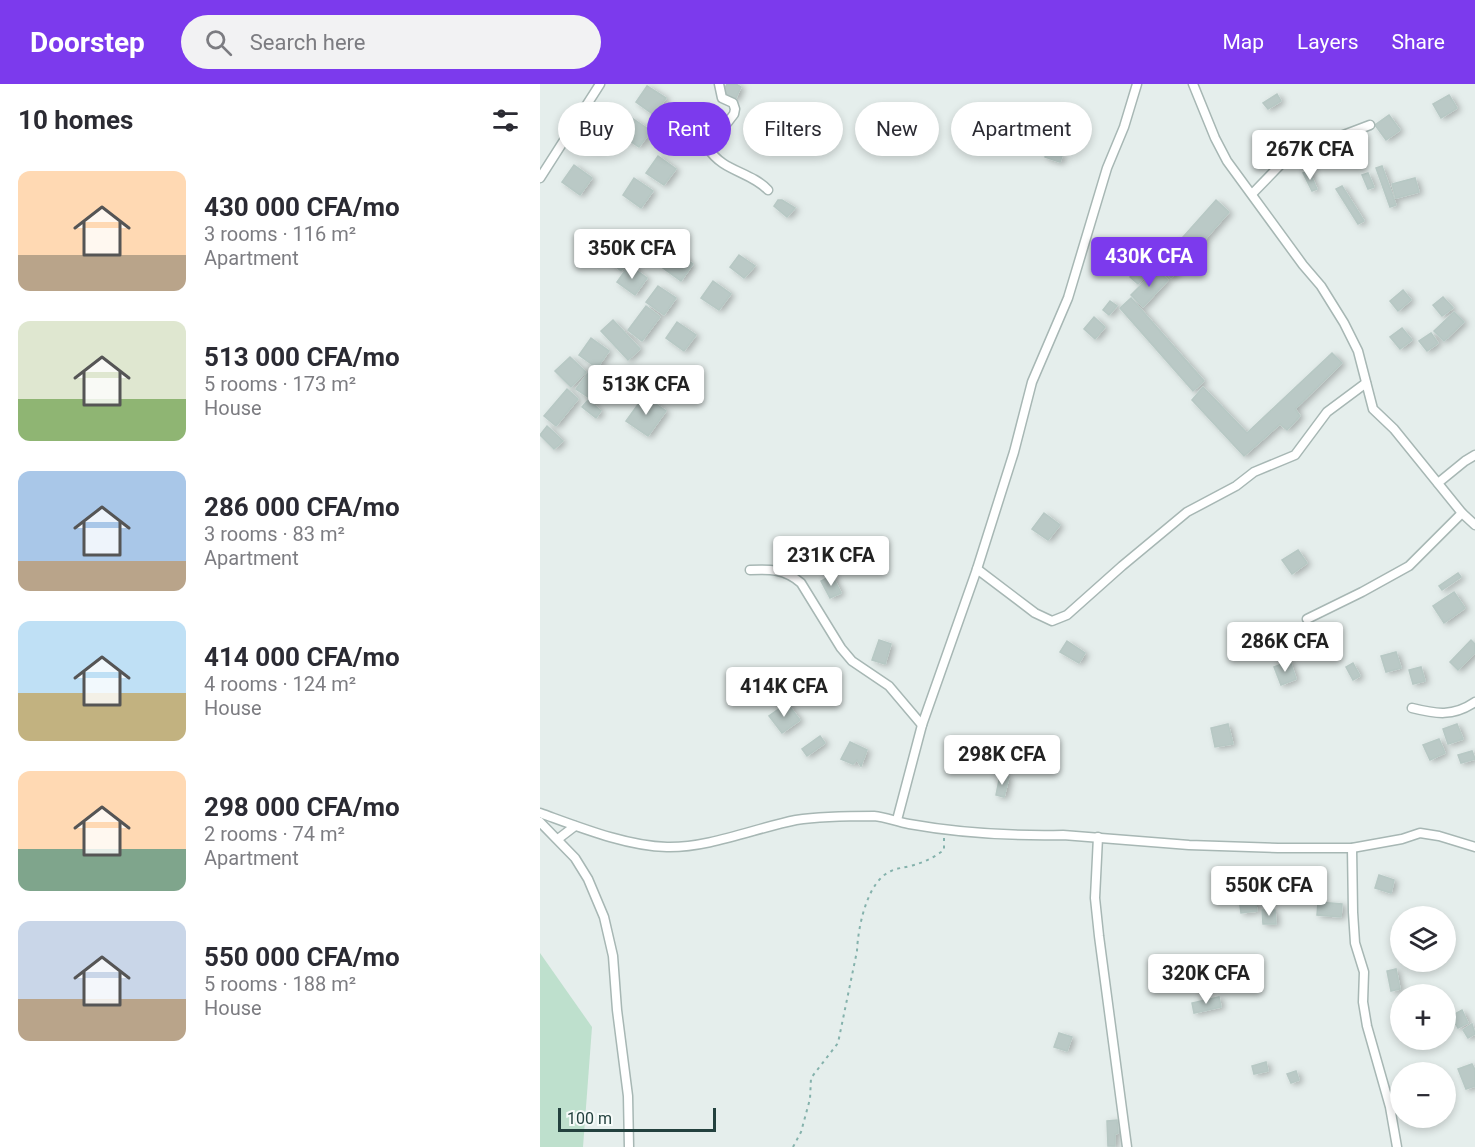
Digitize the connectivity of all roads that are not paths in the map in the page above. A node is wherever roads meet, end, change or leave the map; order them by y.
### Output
1 (600, 84) edge
2 (719, 84) edge
3 (1137, 84) edge
4 (1193, 84) edge
5 (1370, 124) dead end
6 (543, 167) edge
7 (540, 178) edge
8 (768, 190) dead end
9 (1252, 194) junction
10 (1366, 383) junction
11 (1475, 455) edge
12 (1438, 483) junction
13 (1462, 513) junction
14 (1475, 525) edge
15 (977, 569) junction
16 (750, 570) dead end
17 (1307, 619) dead end
18 (1475, 702) edge
19 (1412, 708) dead end
20 (922, 725) junction
21 (540, 813) edge
22 (897, 820) junction
23 (540, 822) edge
24 (575, 825) junction
25 (1098, 837) junction
26 (558, 839) junction
27 (1475, 847) edge
28 (1352, 848) junction
29 (629, 1147) edge
30 (1127, 1147) edge
31 (1397, 1147) edge

1 - 6 street
2 - 8 street
3 - 15 street
4 - 9 street
5 - 9 street
6 - 7 street
9 - 10 street
10 - 12 street
10 - 15 street
11 - 12 street
12 - 13 street
13 - 14 street
13 - 17 street
15 - 20 street
16 - 20 street
18 - 19 street
20 - 22 street
21 - 24 street
22 - 24 street
22 - 25 street
23 - 26 street
24 - 26 street
25 - 28 street
25 - 30 street
26 - 29 street
27 - 28 street
28 - 31 street

